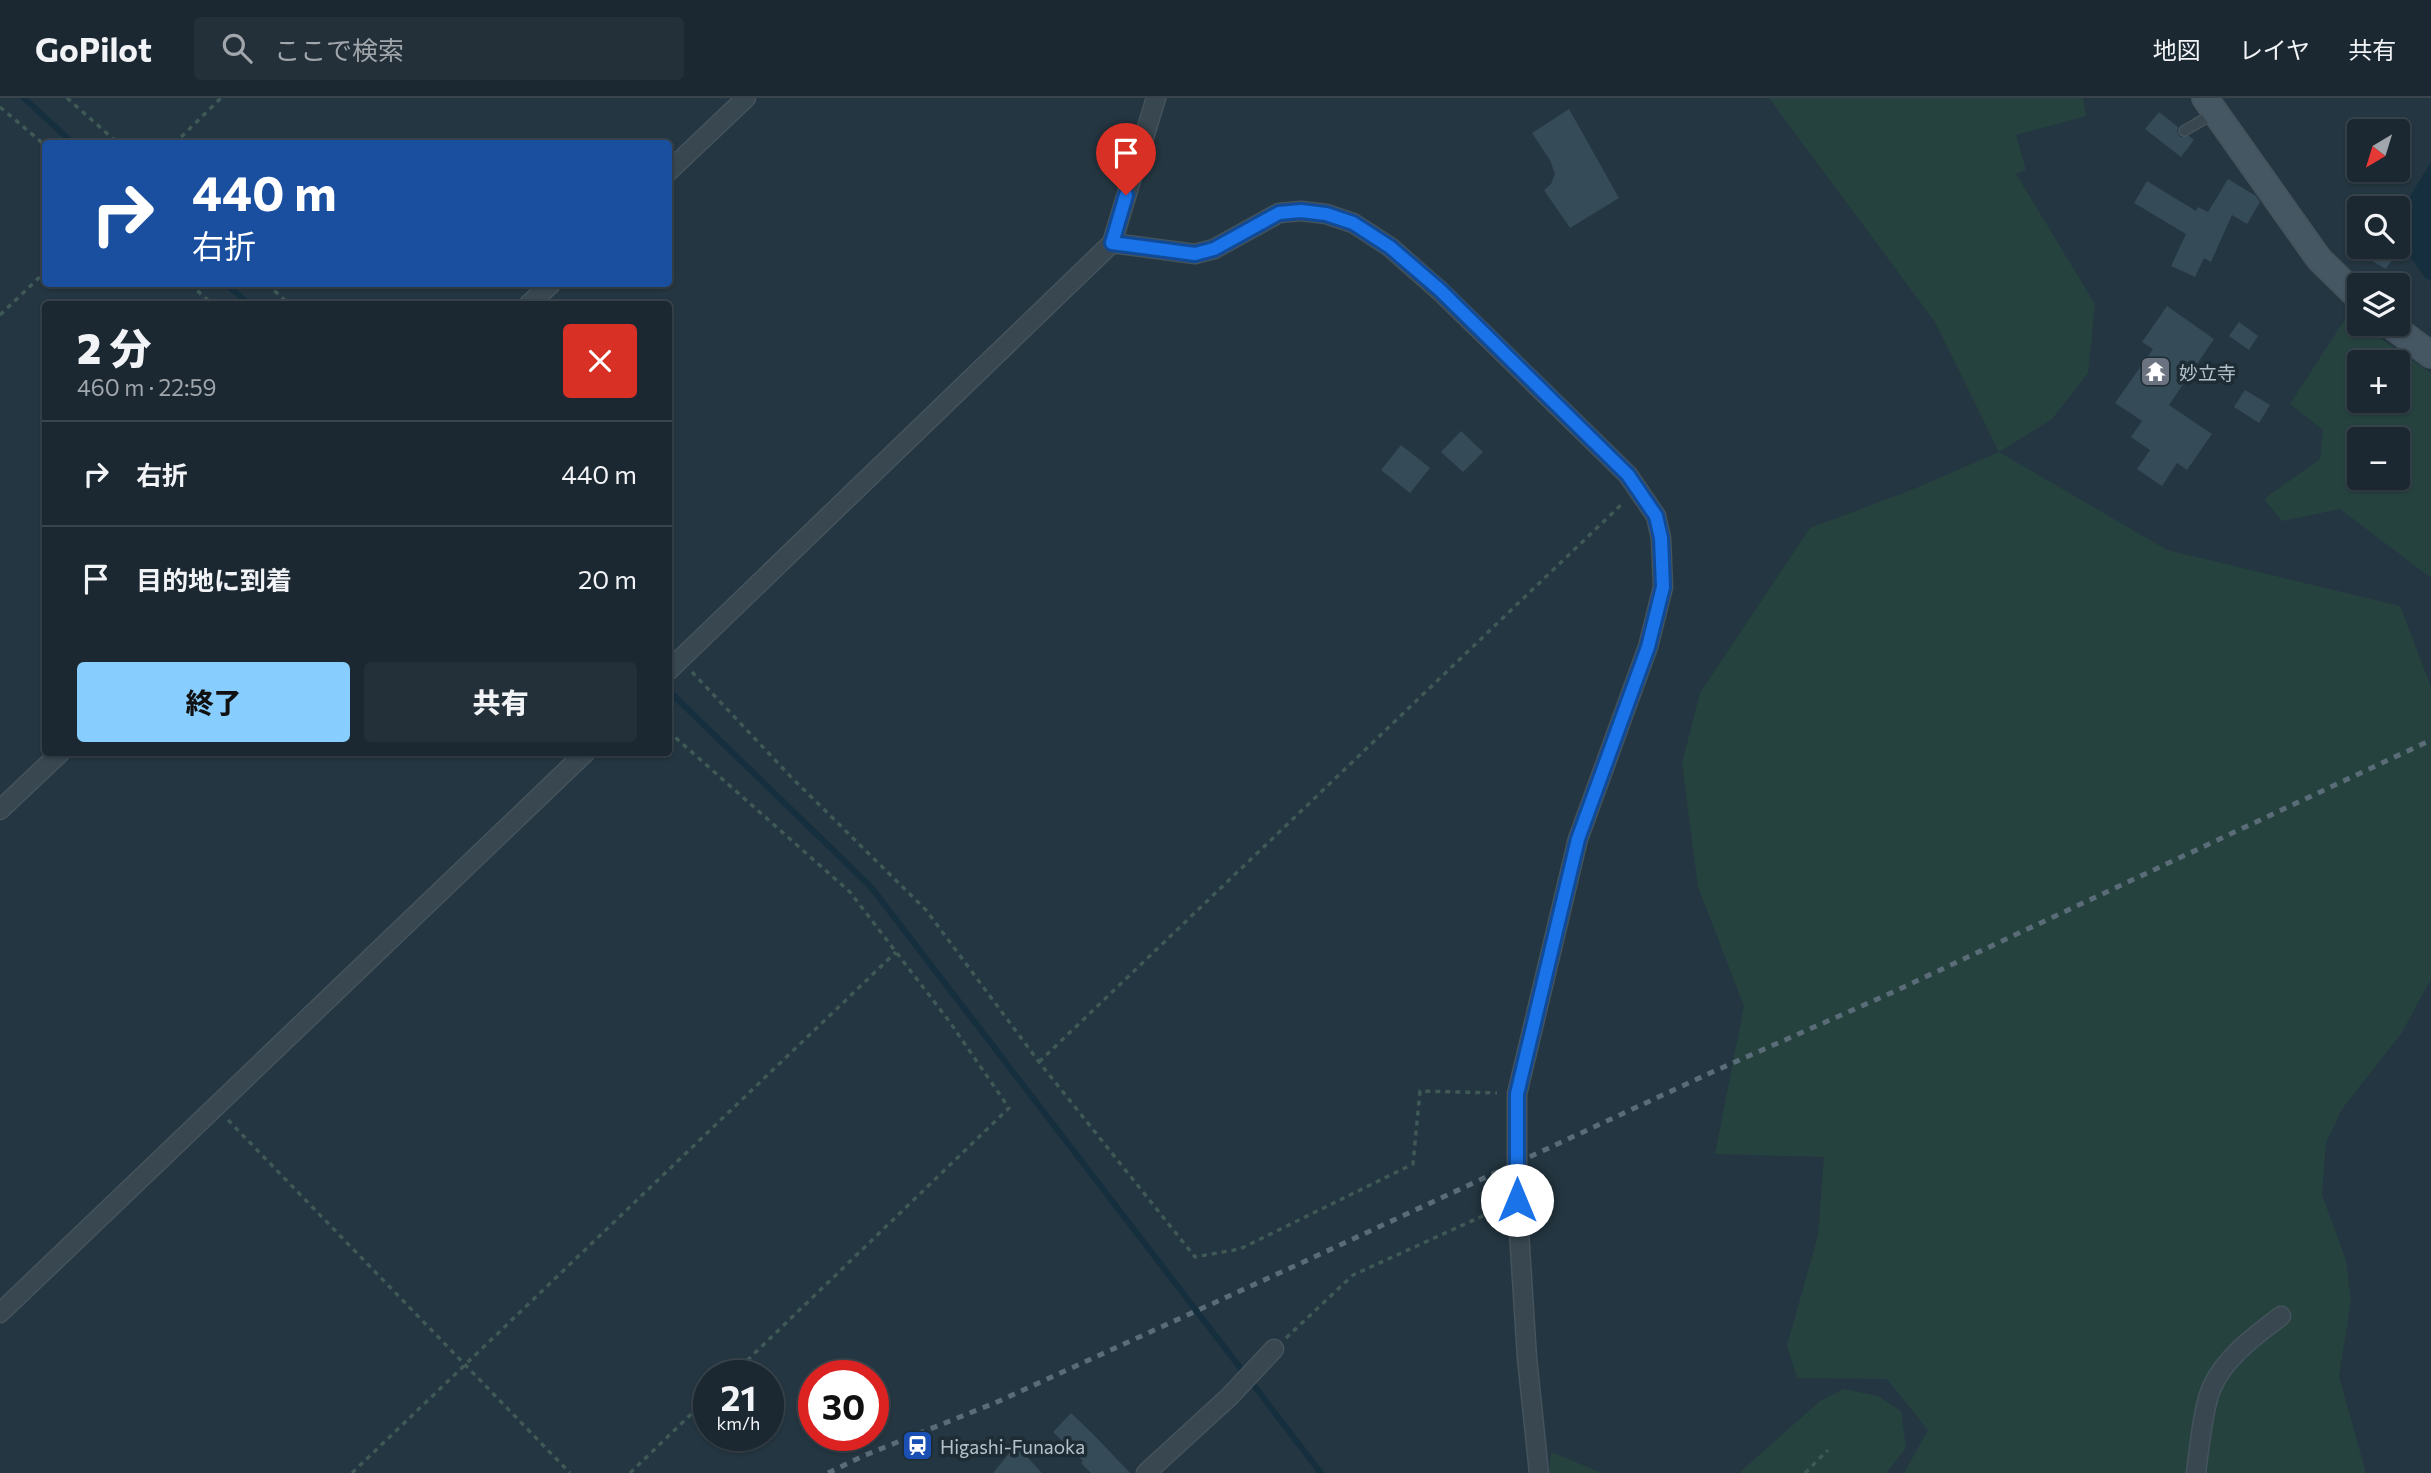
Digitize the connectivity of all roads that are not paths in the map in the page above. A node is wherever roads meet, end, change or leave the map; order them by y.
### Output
1 (746, 98) edge
2 (1156, 98) edge
3 (2210, 106) edge
4 (2183, 131) dead end
5 (672, 168) edge
6 (1112, 243) junction
7 (2347, 286) edge
8 (548, 287) edge
9 (532, 301) edge
10 (2405, 336) edge
11 (2431, 355) edge
12 (674, 666) edge
13 (57, 756) edge
14 (582, 756) edge
15 (0, 810) edge
16 (0, 1313) edge
17 (2281, 1316) dead end
18 (1274, 1349) road end
19 (1146, 1473) edge
20 (1539, 1473) edge
21 (2196, 1473) edge

1 - 5 street
2 - 6 street
3 - 4 lane
3 - 7 street
6 - 12 street
6 - 20 street
8 - 9 street
10 - 11 street
13 - 15 street
14 - 16 street
17 - 21 street
18 - 19 street

